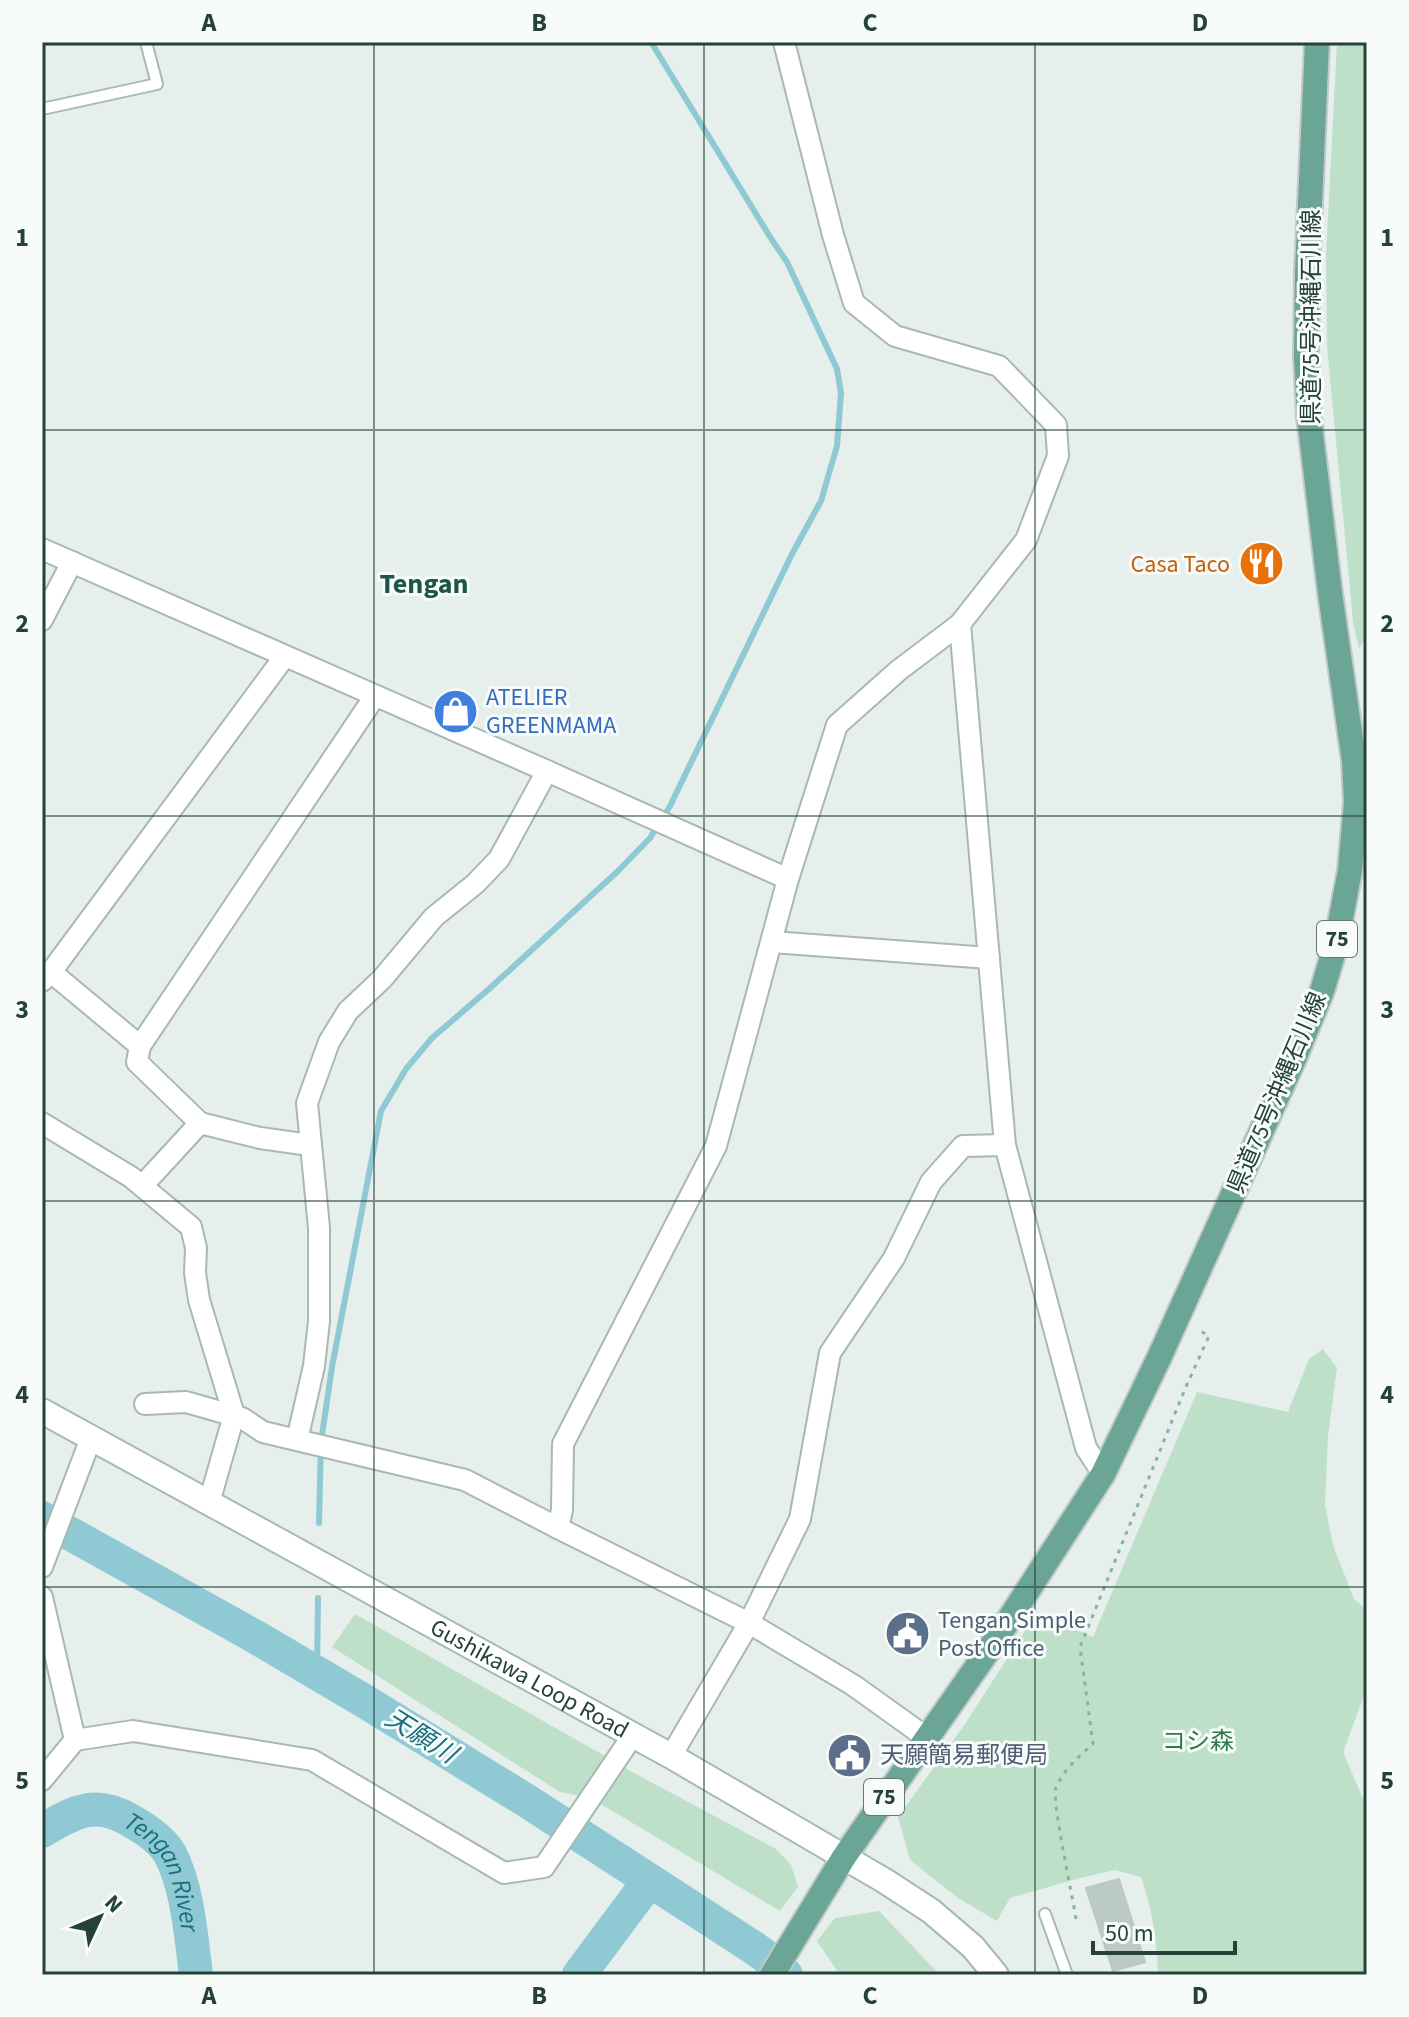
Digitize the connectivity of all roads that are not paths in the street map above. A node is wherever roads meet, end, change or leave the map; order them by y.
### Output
1 (146, 42) edge
2 (784, 42) edge
3 (1317, 42) edge
4 (42, 109) edge
5 (42, 549) edge
6 (72, 562) junction
7 (42, 620) edge
8 (960, 624) junction
9 (285, 656) junction
10 (375, 696) junction
11 (1360, 761) edge
12 (547, 771) junction
13 (788, 879) junction
14 (772, 942) junction
15 (989, 958) junction
16 (46, 977) edge
17 (140, 1046) junction
18 (42, 1123) edge
19 (200, 1123) junction
20 (310, 1145) junction
21 (1005, 1145) junction
22 (142, 1186) junction
23 (145, 1404) dead end
24 (42, 1411) edge
25 (234, 1415) junction
26 (91, 1438) junction
27 (297, 1440) junction
28 (1103, 1474) junction
29 (209, 1503) junction
30 (558, 1528) junction
31 (42, 1567) edge
32 (42, 1597) edge
33 (749, 1623) junction
34 (633, 1735) junction
35 (927, 1738) junction
36 (75, 1740) junction
37 (671, 1756) junction
38 (42, 1780) edge
39 (844, 1857) junction
40 (1045, 1914) dead end
41 (772, 1975) edge
42 (996, 1975) edge
43 (1067, 1975) edge

1 - 4 lane
2 - 8 street
3 - 11 main road, 県道75号沖縄石川線 / 75
5 - 6 street
6 - 7 street
6 - 9 street
8 - 13 street
8 - 15 street
9 - 10 street
9 - 16 street
10 - 12 street
10 - 17 street
11 - 28 main road, 県道75号沖縄石川線 / 75
12 - 13 street
12 - 20 street
13 - 14 street
14 - 15 street
14 - 30 street
15 - 21 street
16 - 17 street
17 - 19 street
18 - 22 street
19 - 20 street
19 - 22 street
20 - 27 street
21 - 28 street
21 - 33 street
22 - 25 street
23 - 25 street
24 - 26 main road, Gushikawa Loop Road
25 - 27 street
25 - 29 street
26 - 29 main road, Gushikawa Loop Road
26 - 31 street
27 - 30 street
28 - 35 main road, 県道75号沖縄石川線 / 75
29 - 34 main road, Gushikawa Loop Road
30 - 33 street
32 - 36 street
33 - 35 street
33 - 37 street
34 - 36 street
34 - 37 main road, Gushikawa Loop Road
35 - 39 main road, 県道75号沖縄石川線 / 75
36 - 38 street
37 - 39 main road, Gushikawa Loop Road
39 - 41 main road, 県道75号沖縄石川線 / 75
39 - 42 main road, Gushikawa Loop Road
40 - 43 lane

